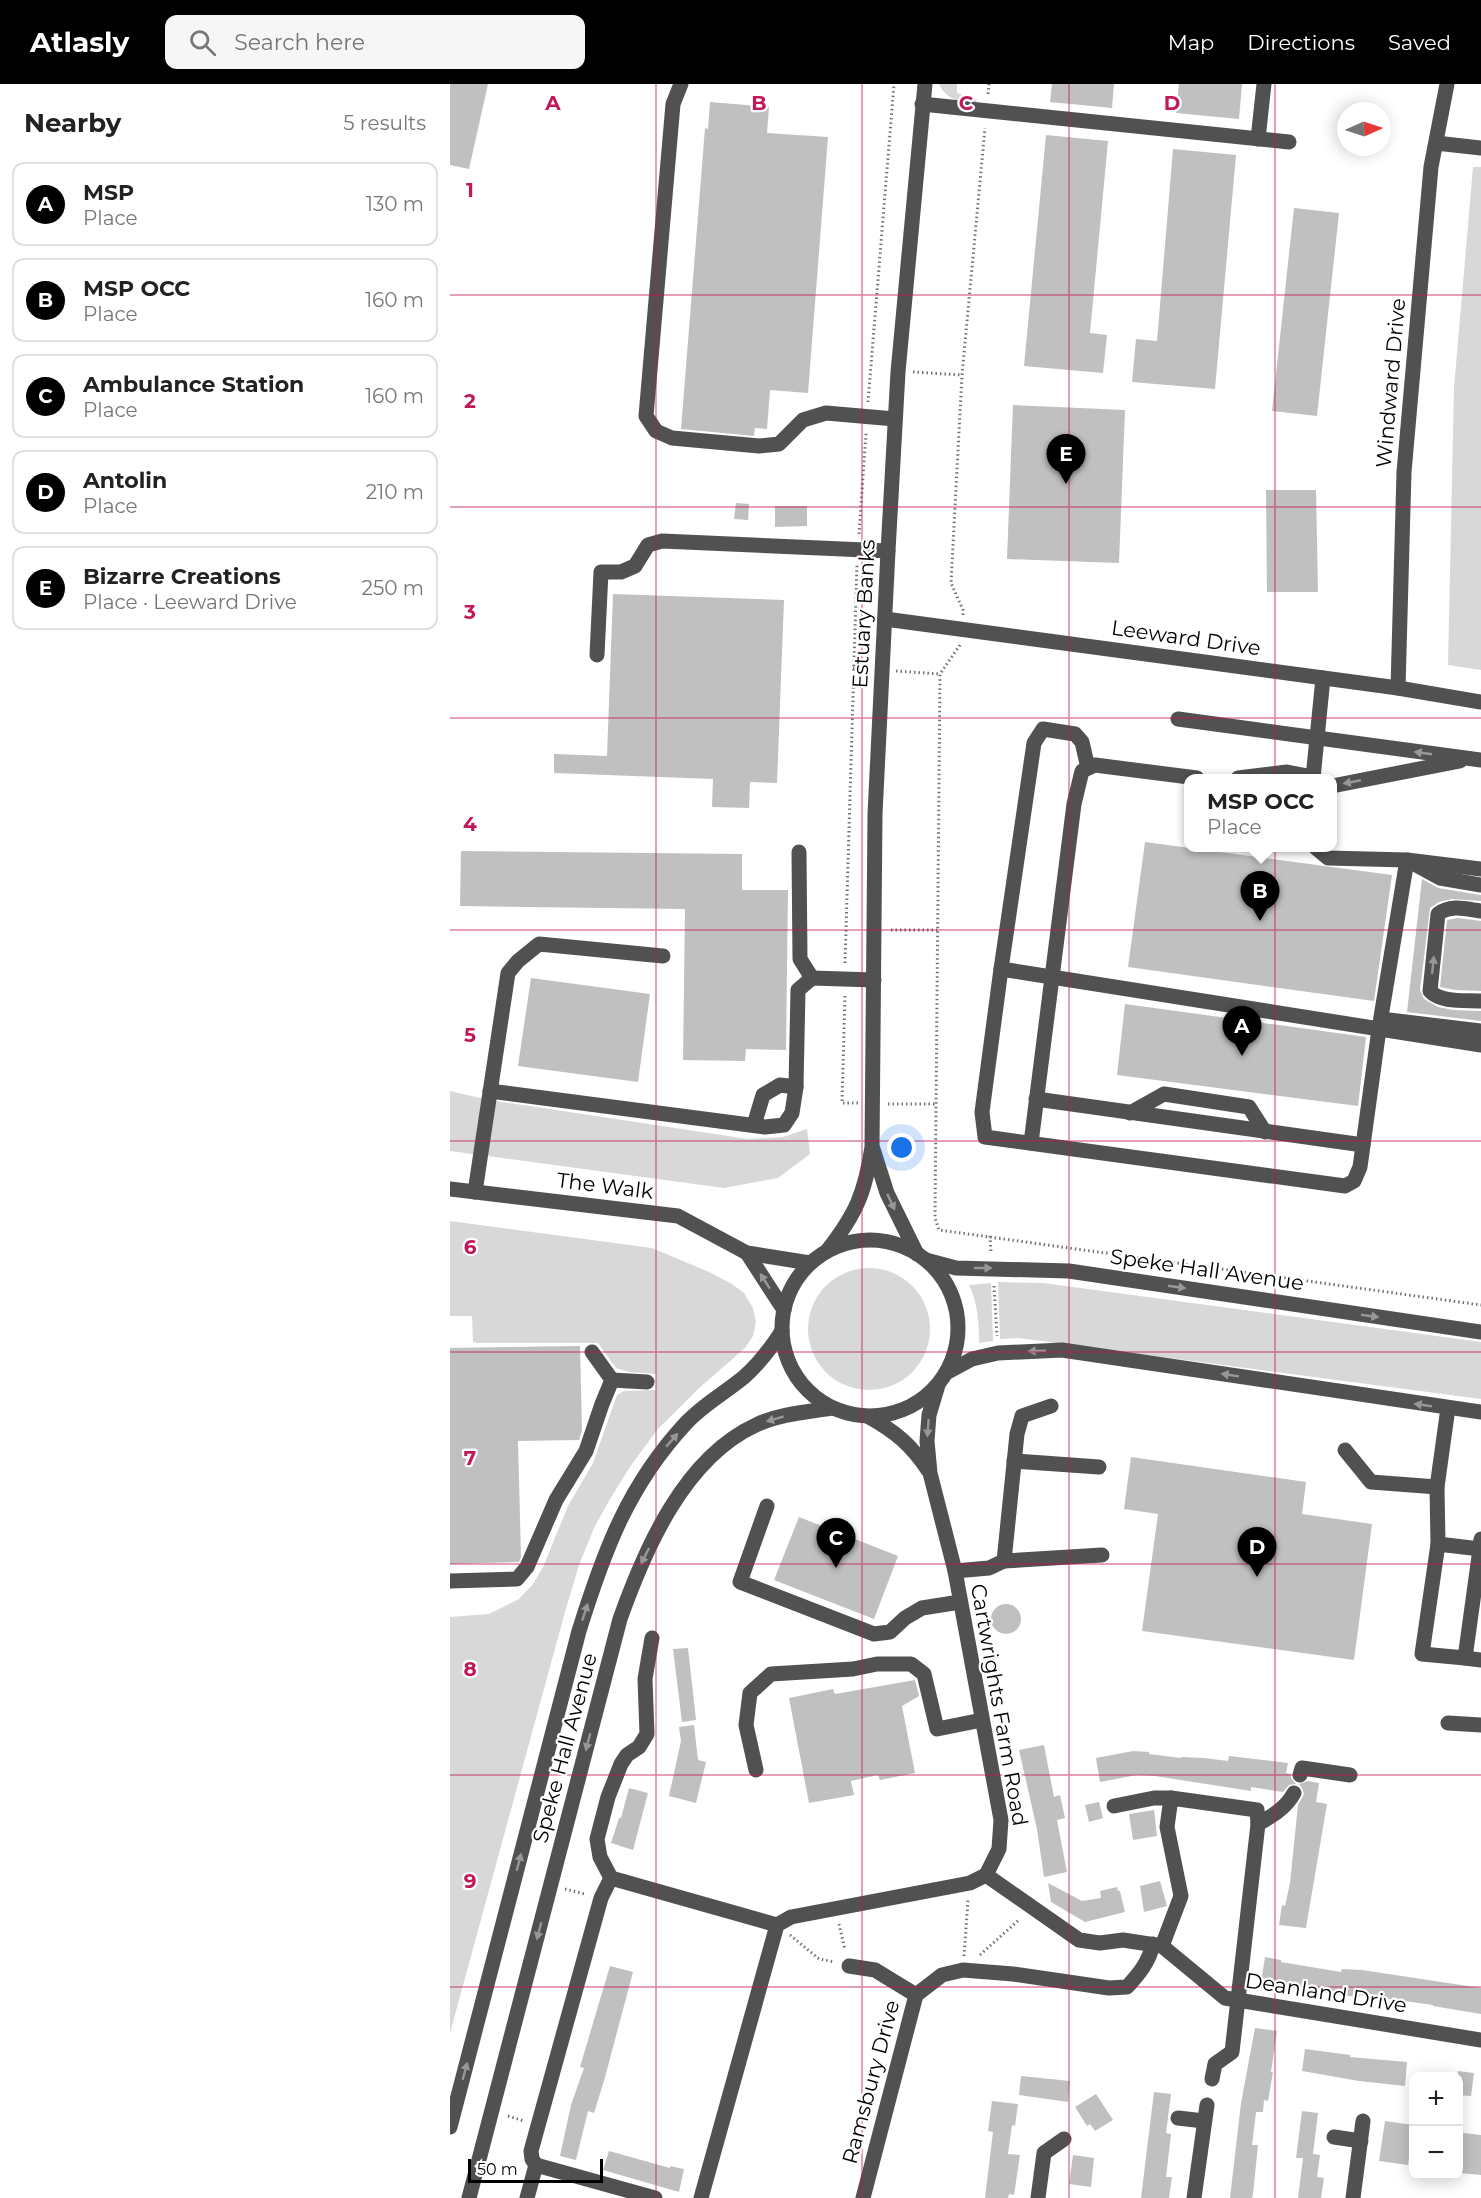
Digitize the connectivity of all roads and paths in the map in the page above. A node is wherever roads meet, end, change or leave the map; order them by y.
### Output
1 (681, 84) edge
2 (894, 84) edge
3 (925, 84) edge
4 (1264, 84) edge
5 (1447, 84) edge
6 (922, 104) junction
7 (1258, 139) junction
8 (1288, 142) dead end
9 (1436, 143) junction
10 (1481, 148) edge
11 (871, 370) junction
12 (898, 372) junction
13 (962, 375) dead end
14 (867, 417) junction
15 (895, 419) junction
16 (857, 549) junction
17 (888, 551) junction
18 (885, 619) junction
19 (597, 655) dead end
20 (1323, 678) junction
21 (1398, 688) junction
22 (1481, 702) edge
23 (1178, 719) dead end
24 (1317, 738) junction
25 (1476, 760) edge
26 (1088, 768) junction
27 (1266, 774) edge
28 (1298, 774) edge
29 (1313, 774) edge
30 (1184, 776) edge
31 (1337, 785) edge
32 (799, 852) dead end
33 (1321, 852) edge
34 (1407, 860) junction
35 (1481, 869) edge
36 (1481, 885) edge
37 (1481, 911) edge
38 (663, 956) dead end
39 (1001, 969) junction
40 (1053, 977) junction
41 (812, 978) junction
42 (845, 979) junction
43 (874, 980) junction
44 (1481, 1001) edge
45 (1380, 1024) junction
46 (1481, 1031) edge
47 (1481, 1045) edge
48 (796, 1087) junction
49 (490, 1091) junction
50 (1036, 1099) junction
51 (873, 1104) junction
52 (936, 1104) dead end
53 (1130, 1113) junction
54 (754, 1125) junction
55 (1265, 1132) junction
56 (1031, 1143) junction
57 (1363, 1146) junction
58 (872, 1147) junction
59 (450, 1189) edge
60 (476, 1192) junction
61 (990, 1236) dead end
62 (827, 1251) junction
63 (747, 1253) junction
64 (922, 1257) junction
65 (810, 1263) junction
66 (993, 1268) junction
67 (784, 1310) junction
68 (782, 1330) junction
69 (1481, 1332) edge
70 (592, 1352) dead end
71 (998, 1353) junction
72 (942, 1379) junction
73 (612, 1380) junction
74 (647, 1382) dead end
75 (1051, 1406) dead end
76 (832, 1408) junction
77 (1448, 1408) junction
78 (1481, 1412) edge
79 (869, 1417) junction
80 (1345, 1450) dead end
81 (1014, 1461) junction
82 (1099, 1467) dead end
83 (930, 1473) junction
84 (1437, 1487) junction
85 (767, 1506) dead end
86 (1438, 1544) junction
87 (1480, 1544) edge
88 (1102, 1555) dead end
89 (1004, 1561) junction
90 (955, 1571) junction
91 (450, 1581) edge
92 (960, 1602) junction
93 (652, 1638) dead end
94 (1465, 1658) junction
95 (1481, 1660) edge
96 (982, 1720) junction
97 (1448, 1723) dead end
98 (1481, 1725) edge
99 (756, 1770) dead end
100 (1300, 1775) dead end
101 (1350, 1775) dead end
102 (1294, 1793) dead end
103 (1171, 1798) junction
104 (1114, 1806) dead end
105 (1258, 1824) junction
106 (986, 1875) junction
107 (611, 1878) junction
108 (970, 1883) junction
109 (551, 1885) junction
110 (602, 1898) junction
111 (836, 1908) junction
112 (1034, 1908) junction
113 (777, 1925) junction
114 (1157, 1945) junction
115 (849, 1966) junction
116 (963, 1970) junction
117 (916, 1995) junction
118 (1238, 2000) junction
119 (1481, 2040) edge
120 (1212, 2079) dead end
121 (1207, 2105) dead end
122 (492, 2112) junction
123 (1178, 2118) dead end
124 (1204, 2121) junction
125 (1363, 2121) dead end
126 (450, 2127) edge
127 (535, 2137) junction
128 (1334, 2137) dead end
129 (1064, 2139) dead end
130 (1361, 2141) junction
131 (537, 2165) junction
132 (469, 2198) edge
133 (527, 2198) edge
134 (655, 2198) edge
135 (701, 2198) edge
136 (863, 2198) edge
137 (1038, 2198) edge
138 (1194, 2198) edge
139 (1353, 2198) edge

1 - 14 street
2 - 11 path
3 - 6 street, Estuary Banks
4 - 7 street
5 - 9 street, Windward Drive
6 - 7 street
6 - 12 street, Estuary Banks
7 - 8 street
9 - 10 street
9 - 21 street, Windward Drive
11 - 12 path
11 - 14 path
12 - 13 path
12 - 15 street, Estuary Banks
14 - 15 street
14 - 16 path
15 - 17 street, Estuary Banks
16 - 17 street
16 - 19 street
16 - 42 path
17 - 18 street, Estuary Banks
18 - 20 street, Leeward Drive
18 - 43 street, Estuary Banks
20 - 21 street, Leeward Drive
20 - 24 street
21 - 22 street, Leeward Drive
23 - 24 street
25 -> 24 street
24 - 29 street
25 -> 31 street
26 - 30 street
26 - 39 street
26 - 40 street
27 - 28 street
32 - 41 street
33 - 34 street
34 - 35 street
34 - 36 street
34 - 45 street
44 -> 37 street
38 - 49 street
39 - 40 street
39 - 56 street
40 - 45 street
40 - 50 street
41 - 42 street
41 - 48 street
42 - 43 street
42 - 51 path
43 - 51 street, Estuary Banks
45 - 46 street
45 - 47 street
45 - 57 street
48 - 54 street
48 - 54 street
49 - 54 street
49 - 60 street
50 - 53 street
50 - 56 street
51 - 52 path
51 - 58 street, Estuary Banks
53 - 55 street
53 - 55 street
55 - 57 street
56 - 57 street
58 - 62 street, Estuary Banks
58 -> 64 street, Estuary Banks
59 - 60 street, The Walk
60 - 63 street, The Walk
61 - 66 path
62 - 64 street
62 - 65 street
63 - 65 street, The Walk
67 -> 63 street, The Walk
64 -> 66 street, Speke Hall Avenue
64 - 72 street
65 - 67 street
66 -> 69 street, Speke Hall Avenue
66 - 71 path
67 - 68 street
68 - 76 street
126 -> 68 street, Speke Hall Avenue
70 - 73 street
71 - 72 street
77 -> 71 street
72 - 79 street
72 -> 83 street, Cartwrights Farm Road
73 - 74 street
73 - 91 street
75 - 81 street
76 - 79 street
76 -> 109 street, Speke Hall Avenue
77 - 78 street
77 - 84 street
79 - 83 street, Cartwrights Farm Road
80 - 84 street
81 - 82 street
81 - 89 street
83 - 90 street, Cartwrights Farm Road
84 - 86 street
85 - 92 street
86 - 87 street
86 - 94 street
87 - 94 street
88 - 89 street
89 - 90 street
90 - 92 street, Cartwrights Farm Road
92 - 96 street, Cartwrights Farm Road
93 - 107 street
94 - 95 street
96 - 99 street
96 - 106 street, Cartwrights Farm Road
97 - 98 street
100 - 101 street
102 - 105 street
103 - 104 street
103 - 105 street
103 - 114 street
105 - 118 street
106 - 108 street
106 - 112 street
107 - 110 street
107 - 113 street
108 - 111 street
108 - 116 path
109 - 110 path
109 -> 122 street, Speke Hall Avenue
110 - 127 street
111 - 113 street
111 - 115 path
112 - 114 street
112 - 116 path
113 - 115 path
113 - 135 street
114 - 116 street, Ramsbury Drive
114 - 118 street, Deanland Drive
115 - 117 street
116 - 117 street, Ramsbury Drive
117 - 136 street, Ramsbury Drive
118 - 119 street, Deanland Drive
118 - 120 street
121 - 124 street
122 - 127 path
122 - 132 street, Speke Hall Avenue
123 - 124 street
124 - 138 street
125 - 130 street
127 - 131 street
128 - 130 street
129 - 137 street
130 - 139 street
131 - 133 street
131 - 134 street

